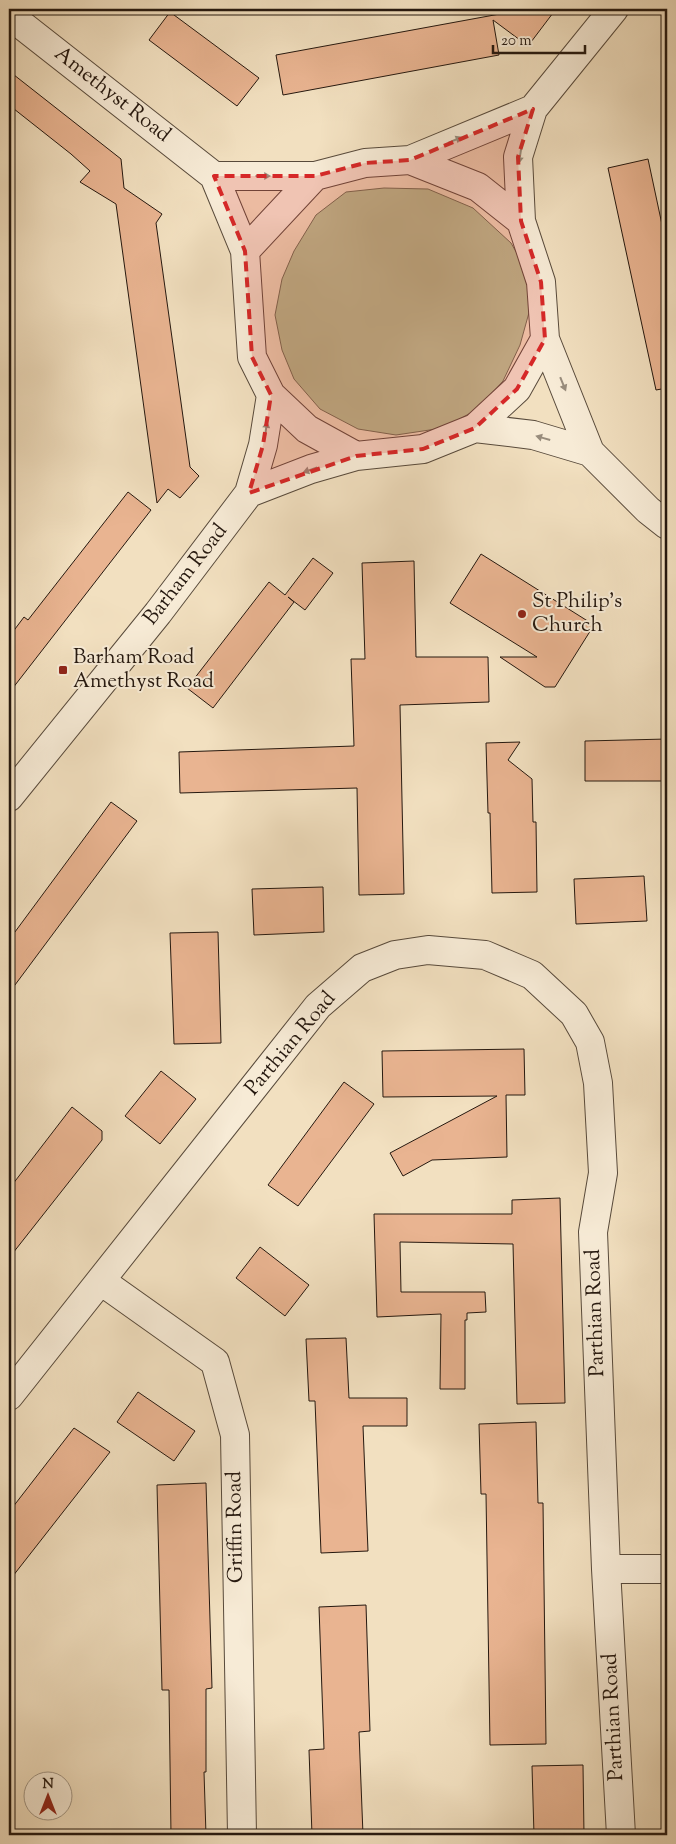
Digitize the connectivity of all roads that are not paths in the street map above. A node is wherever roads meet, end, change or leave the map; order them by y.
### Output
1 (614, 9) edge
2 (9, 15) edge
3 (533, 109) junction
4 (410, 160) junction
5 (214, 176) junction
6 (315, 176) junction
7 (521, 221) junction
8 (245, 251) junction
9 (546, 339) junction
10 (270, 395) junction
11 (475, 428) junction
12 (590, 452) junction
13 (356, 456) junction
14 (249, 493) junction
15 (667, 526) edge
16 (9, 797) edge
17 (101, 1281) junction
18 (9, 1396) edge
19 (667, 1569) edge
20 (606, 1570) junction
21 (242, 1835) edge
22 (621, 1835) edge

1 - 3 street
2 - 5 street, Amethyst Road
4 -> 3 street
3 -> 7 street
4 - 6 street
4 - 7 street
5 -> 6 street
5 - 8 street, Amethyst Road
6 - 8 street
7 - 9 street
8 - 10 street, Amethyst Road
9 - 11 street
9 -> 12 street
10 - 13 street
14 -> 10 street, Barham Road
12 -> 11 street
11 - 13 street
12 - 15 street
13 -> 14 street
14 - 16 street, Barham Road
17 - 18 street, Parthian Road
17 - 20 street, Parthian Road
17 - 21 street, Griffin Road
19 - 20 street
20 - 22 street, Parthian Road

